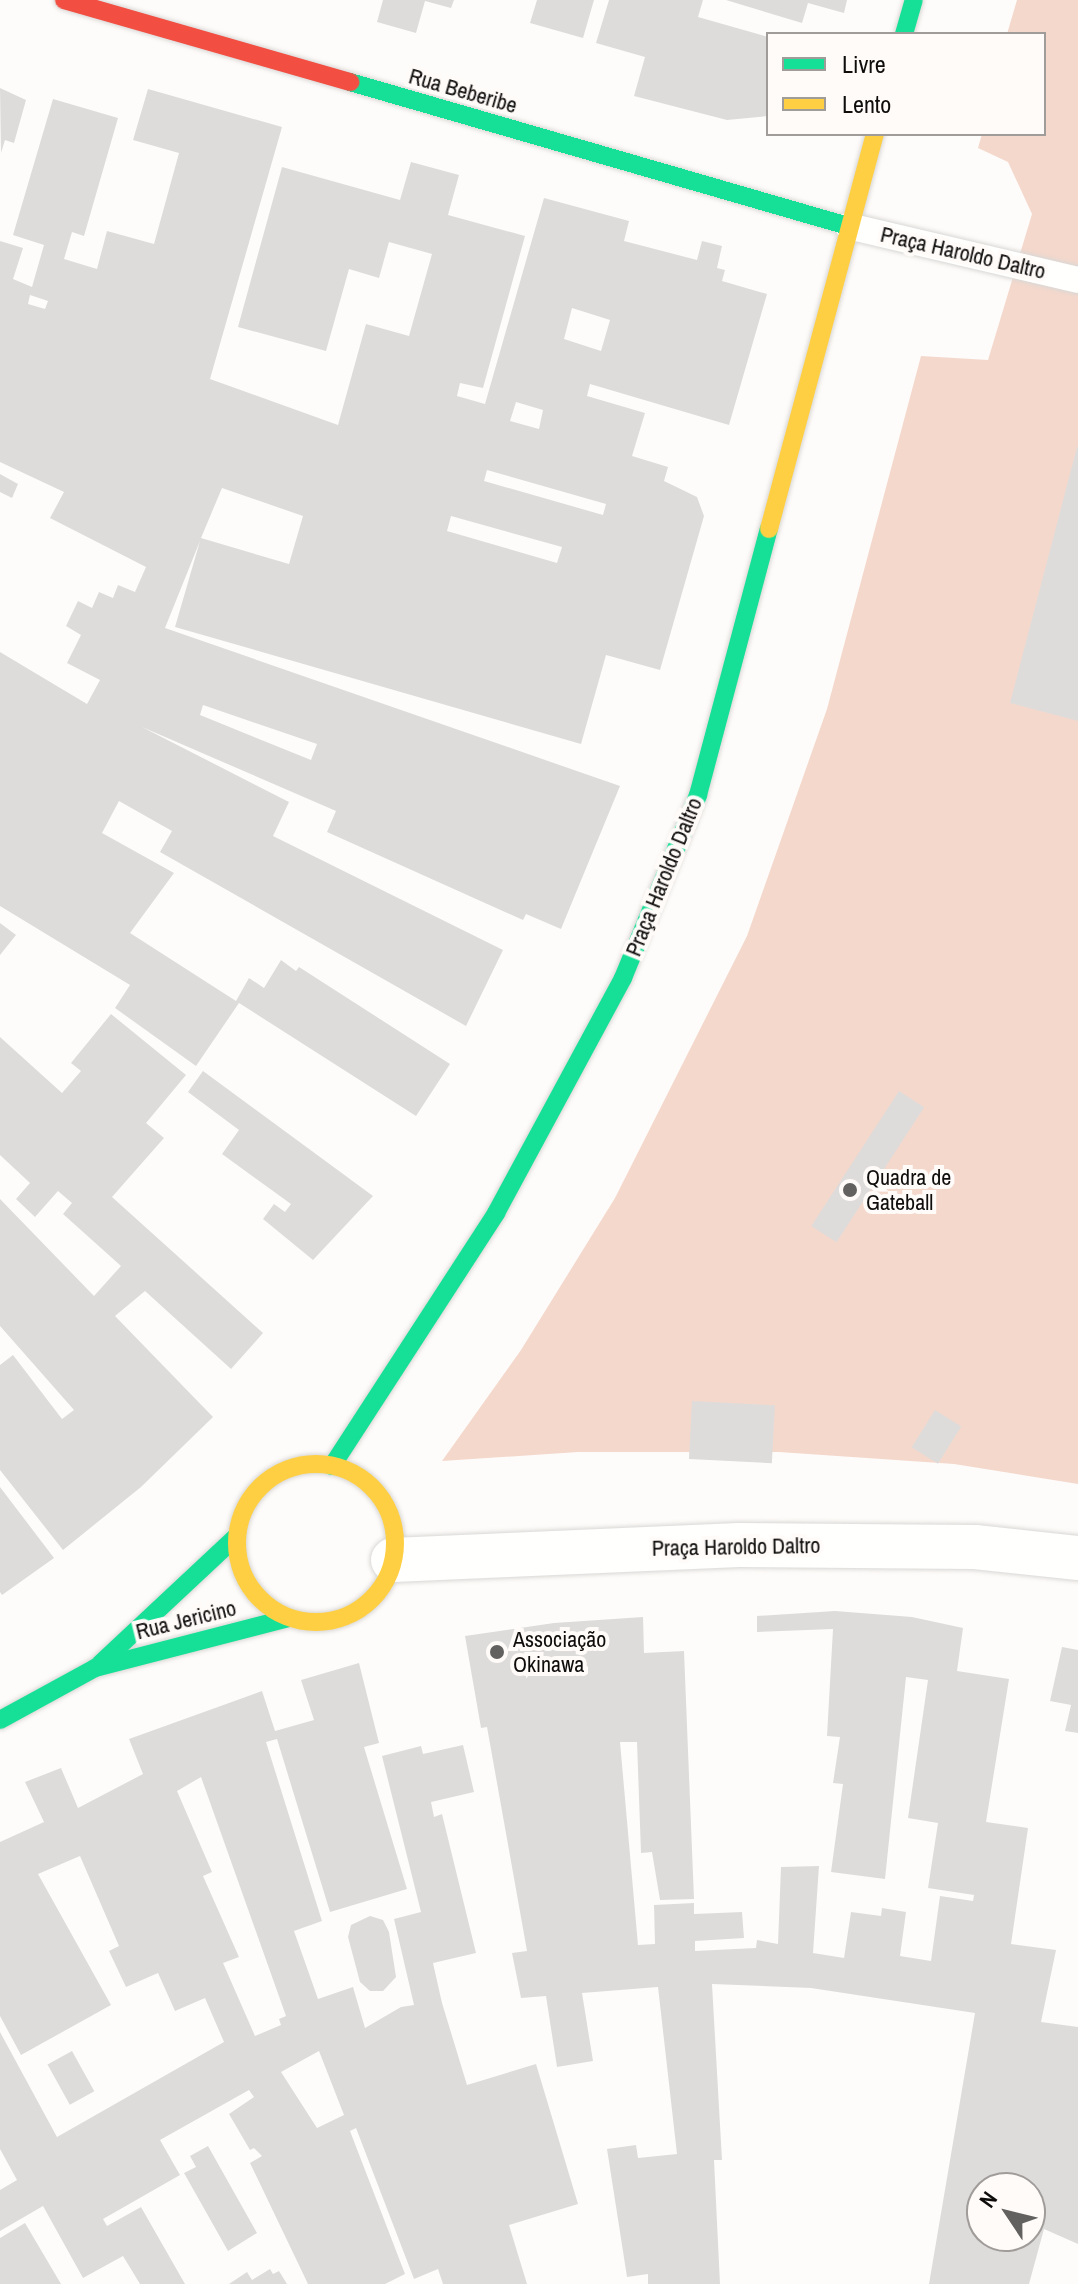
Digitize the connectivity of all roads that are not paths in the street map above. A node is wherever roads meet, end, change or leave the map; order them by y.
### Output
1 (64, 0) edge
2 (914, 0) edge
3 (905, 32) edge
4 (874, 136) edge
5 (848, 226) junction
6 (1078, 280) edge
7 (332, 1466) junction
8 (237, 1536) junction
9 (1078, 1558) edge
10 (393, 1560) junction
11 (289, 1618) junction
12 (95, 1668) junction
13 (0, 1720) edge

1 - 5 street, Rua Beberibe
2 - 3 street
4 - 5 street, Praça Haroldo Daltro
5 - 6 lane, Praça Haroldo Daltro
5 - 7 street, Praça Haroldo Daltro
7 - 8 street
7 - 10 street
8 - 11 street
8 - 12 street, Rua Jericino
9 - 10 street, Praça Haroldo Daltro
10 - 11 street
11 - 12 street, Rua Jericino
12 - 13 street, Rua Jericino

